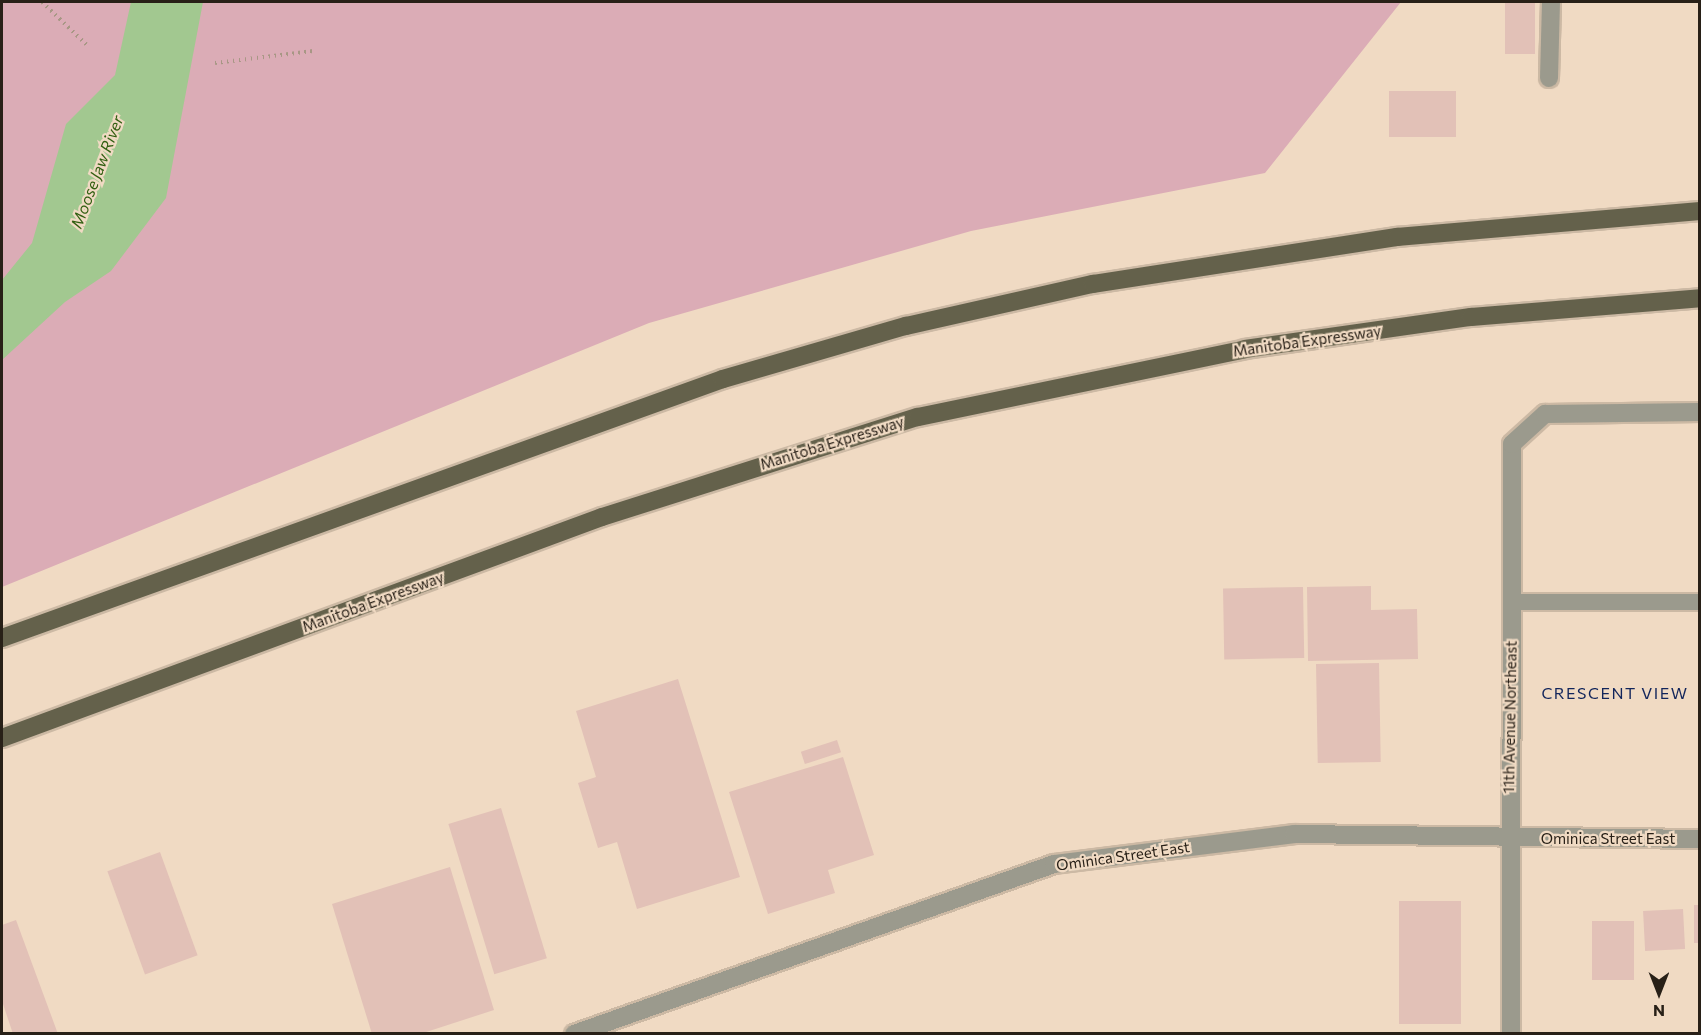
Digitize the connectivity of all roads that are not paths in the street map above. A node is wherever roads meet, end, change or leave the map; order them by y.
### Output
1 (1551, 2) edge
2 (1549, 78) dead end
3 (1700, 211) edge
4 (1700, 298) edge
5 (1700, 412) edge
6 (1511, 602) junction
7 (1700, 602) edge
8 (2, 638) edge
9 (2, 738) edge
10 (1508, 839) junction
11 (1700, 839) edge
12 (574, 1034) edge
13 (1511, 1034) edge

1 - 2 street
3 - 8 main road
4 - 9 main road, Manitoba Expressway
5 - 6 street, 11th Avenue Northeast
6 - 7 lane
6 - 10 street, 11th Avenue Northeast
10 - 11 street, Ominica Street East
10 - 12 street, Ominica Street East
10 - 13 street, 11th Avenue Northeast

